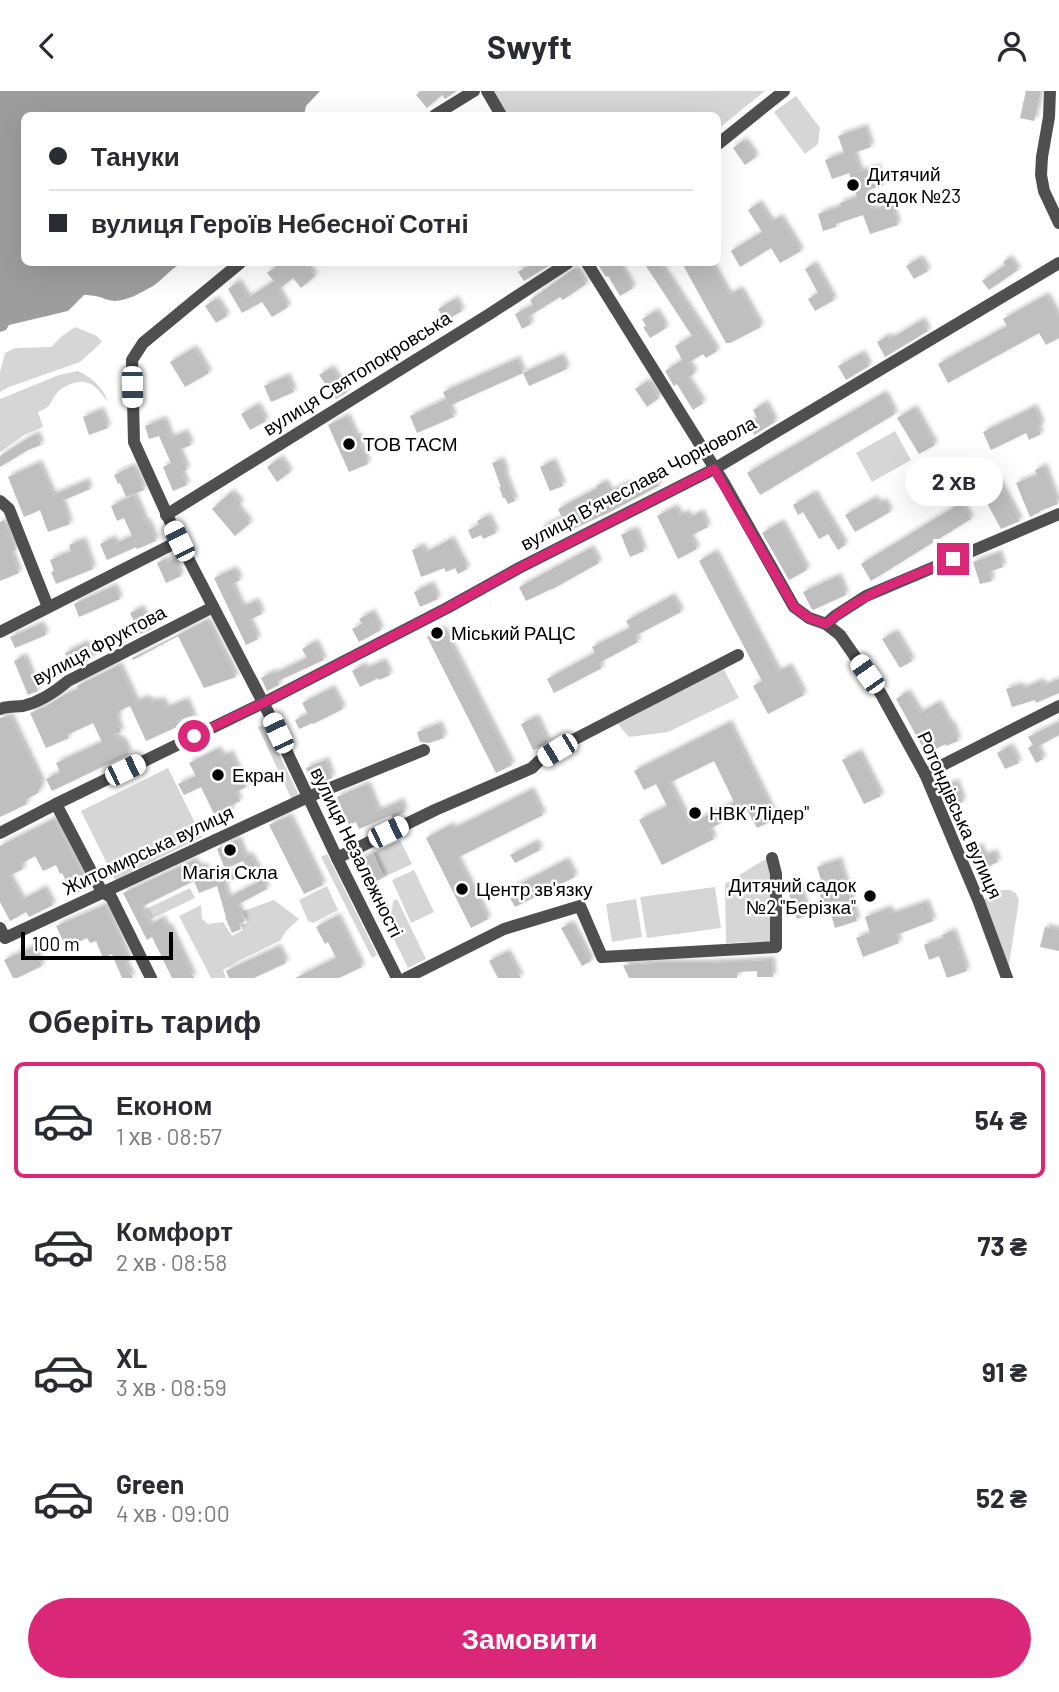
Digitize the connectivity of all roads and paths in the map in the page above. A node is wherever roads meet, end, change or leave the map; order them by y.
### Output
1 (474, 91) edge
2 (487, 91) edge
3 (784, 91) edge
4 (1050, 91) edge
5 (440, 112) edge
6 (499, 112) edge
7 (1054, 114) edge
8 (721, 142) edge
9 (1059, 223) edge
10 (1059, 263) edge
11 (236, 266) edge
12 (563, 266) edge
13 (589, 266) edge
14 (714, 469) junction
15 (0, 501) edge
16 (1059, 514) edge
17 (166, 515) junction
18 (179, 541) junction
19 (48, 607) junction
20 (213, 607) junction
21 (826, 624) junction
22 (0, 632) edge
23 (738, 655) dead end
24 (263, 702) junction
25 (1059, 706) edge
26 (0, 709) edge
27 (425, 750) dead end
28 (925, 774) junction
29 (308, 797) junction
30 (56, 804) junction
31 (0, 833) edge
32 (337, 858) junction
33 (772, 858) dead end
34 (107, 895) junction
35 (2, 933) edge
36 (151, 978) edge
37 (397, 978) edge
38 (406, 978) edge
39 (1007, 978) edge

1 - 5 street
2 - 6 street
3 - 8 street
4 - 7 street
7 - 9 street
10 - 14 street, вулиця Вʼячеслава Чорновола
11 - 17 street, вулиця Незалежності
12 - 17 street, вулиця Святопокровська
13 - 14 street, Ротондівська вулиця
14 - 21 street, Ротондівська вулиця
14 - 24 street, вулиця Вʼячеслава Чорновола
15 - 19 street
16 - 21 street
17 - 18 street, вулиця Незалежності
18 - 19 street
18 - 20 street, вулиця Незалежності
19 - 22 street
20 - 24 street, вулиця Незалежності
20 - 26 street, вулиця Фруктова
21 - 28 street, Ротондівська вулиця
23 - 32 street
24 - 29 street, вулиця Незалежності
24 - 30 street, вулиця Вʼячеслава Чорновола
25 - 28 street
27 - 29 street, Житомирська вулиця
28 - 39 street, Ротондівська вулиця
29 - 32 street, вулиця Незалежності
29 - 34 street, Житомирська вулиця
30 - 31 street, вулиця Вʼячеслава Чорновола
30 - 34 street
32 - 37 street, вулиця Незалежності
33 - 38 street
34 - 35 street, Житомирська вулиця
34 - 36 street

